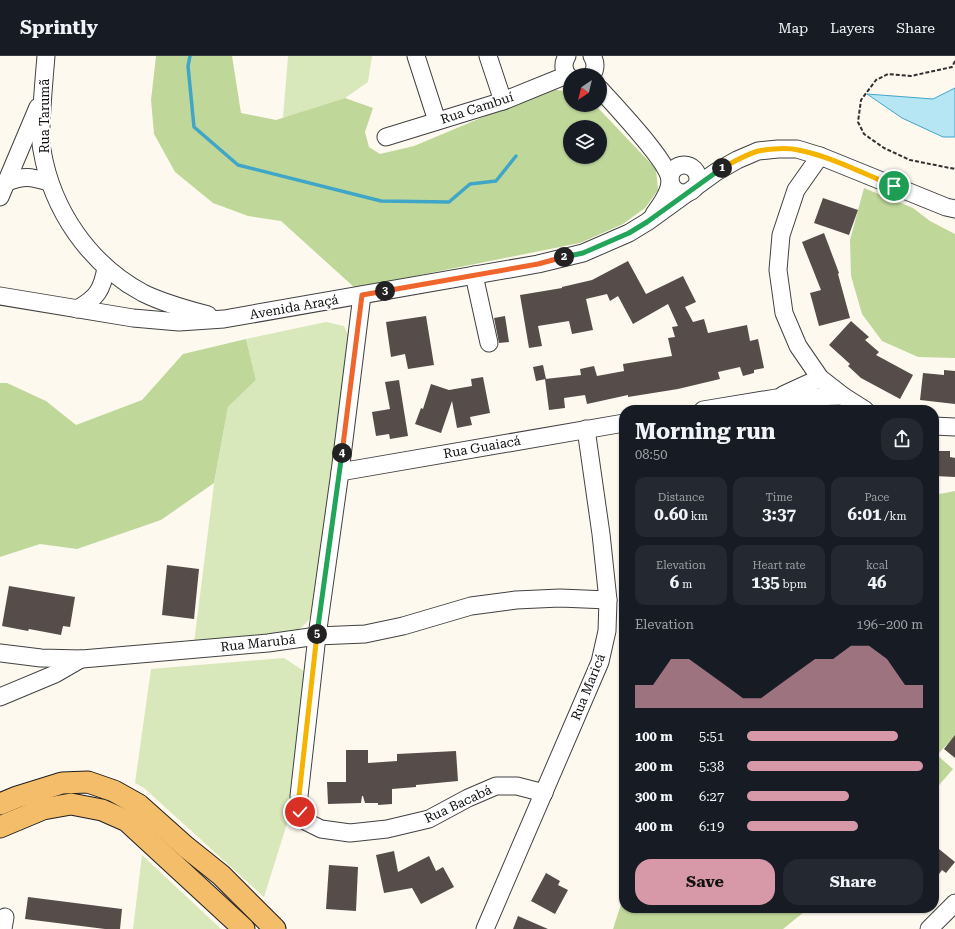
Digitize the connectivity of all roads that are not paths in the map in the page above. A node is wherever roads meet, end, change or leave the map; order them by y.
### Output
1 (46, 56) edge
2 (416, 56) edge
3 (488, 56) edge
4 (567, 56) edge
5 (592, 56) edge
6 (564, 68) edge
7 (595, 68) edge
8 (563, 79) edge
9 (607, 96) edge
10 (42, 99) junction
11 (503, 101) junction
12 (437, 121) junction
13 (386, 137) dead end
14 (655, 152) junction
15 (820, 156) junction
16 (737, 160) junction
17 (688, 166) junction
18 (670, 181) junction
19 (49, 182) junction
20 (3, 189) edge
21 (692, 190) junction
22 (955, 209) edge
23 (647, 222) junction
24 (106, 268) junction
25 (474, 275) junction
26 (362, 295) junction
27 (0, 296) edge
28 (77, 308) junction
29 (224, 319) junction
30 (489, 343) dead end
31 (820, 378) junction
32 (843, 396) junction
33 (776, 398) junction
34 (733, 405) edge
35 (857, 405) edge
36 (619, 424) edge
37 (939, 426) edge
38 (955, 427) edge
39 (586, 429) junction
40 (340, 472) junction
41 (608, 600) junction
42 (317, 636) junction
43 (0, 653) edge
44 (82, 659) junction
45 (0, 697) edge
46 (544, 793) junction
47 (0, 804) edge
48 (0, 827) edge
49 (224, 878) junction
50 (208, 896) junction
51 (952, 909) edge
52 (244, 929) edge
53 (275, 929) edge
54 (485, 929) edge
55 (929, 929) edge

1 - 10 street, Rua Tarumã
2 - 12 street
3 - 11 street
4 - 6 street
5 - 7 street
8 - 11 street, Rua Cambuí
9 - 14 street
10 - 19 street, Rua Tarumã
10 - 20 street
11 - 12 street, Rua Cambuí
12 - 13 street, Rua Cambuí
14 - 17 street
14 - 18 street
15 - 16 street, Avenida Araçá
15 - 22 street, Avenida Araçá
15 - 31 street
16 - 17 street
16 - 21 street, Avenida Araçá
17 - 18 street
17 - 21 street
18 - 21 street
18 - 23 street
19 - 20 street
19 - 24 street, Rua Tarumã
21 - 23 street, Avenida Araçá
23 - 25 street, Avenida Araçá
24 - 28 street
24 - 29 street, Rua Tarumã
25 - 26 street, Avenida Araçá
25 - 30 street
26 - 29 street, Avenida Araçá
26 - 40 street, Rua Bacabá
27 - 28 street, Avenida Araçá
28 - 29 street, Avenida Araçá
31 - 32 street
31 - 33 street
32 - 33 street
32 - 35 street
33 - 34 street
36 - 39 street, Rua Guaiacá
37 - 38 street
39 - 40 street, Rua Guaiacá
39 - 41 street, Rua Maricá
40 - 42 street, Rua Bacabá
41 - 42 street, Rua Marubá
41 - 46 street, Rua Maricá
42 - 44 street, Rua Marubá
42 - 46 street, Rua Bacabá
43 - 44 street, Rua Marubá
44 - 45 street
46 - 54 street, Rua Maricá
47 - 49 main road
48 - 50 main road
49 - 50 main road
49 - 53 main road
50 - 52 main road
51 - 55 street

